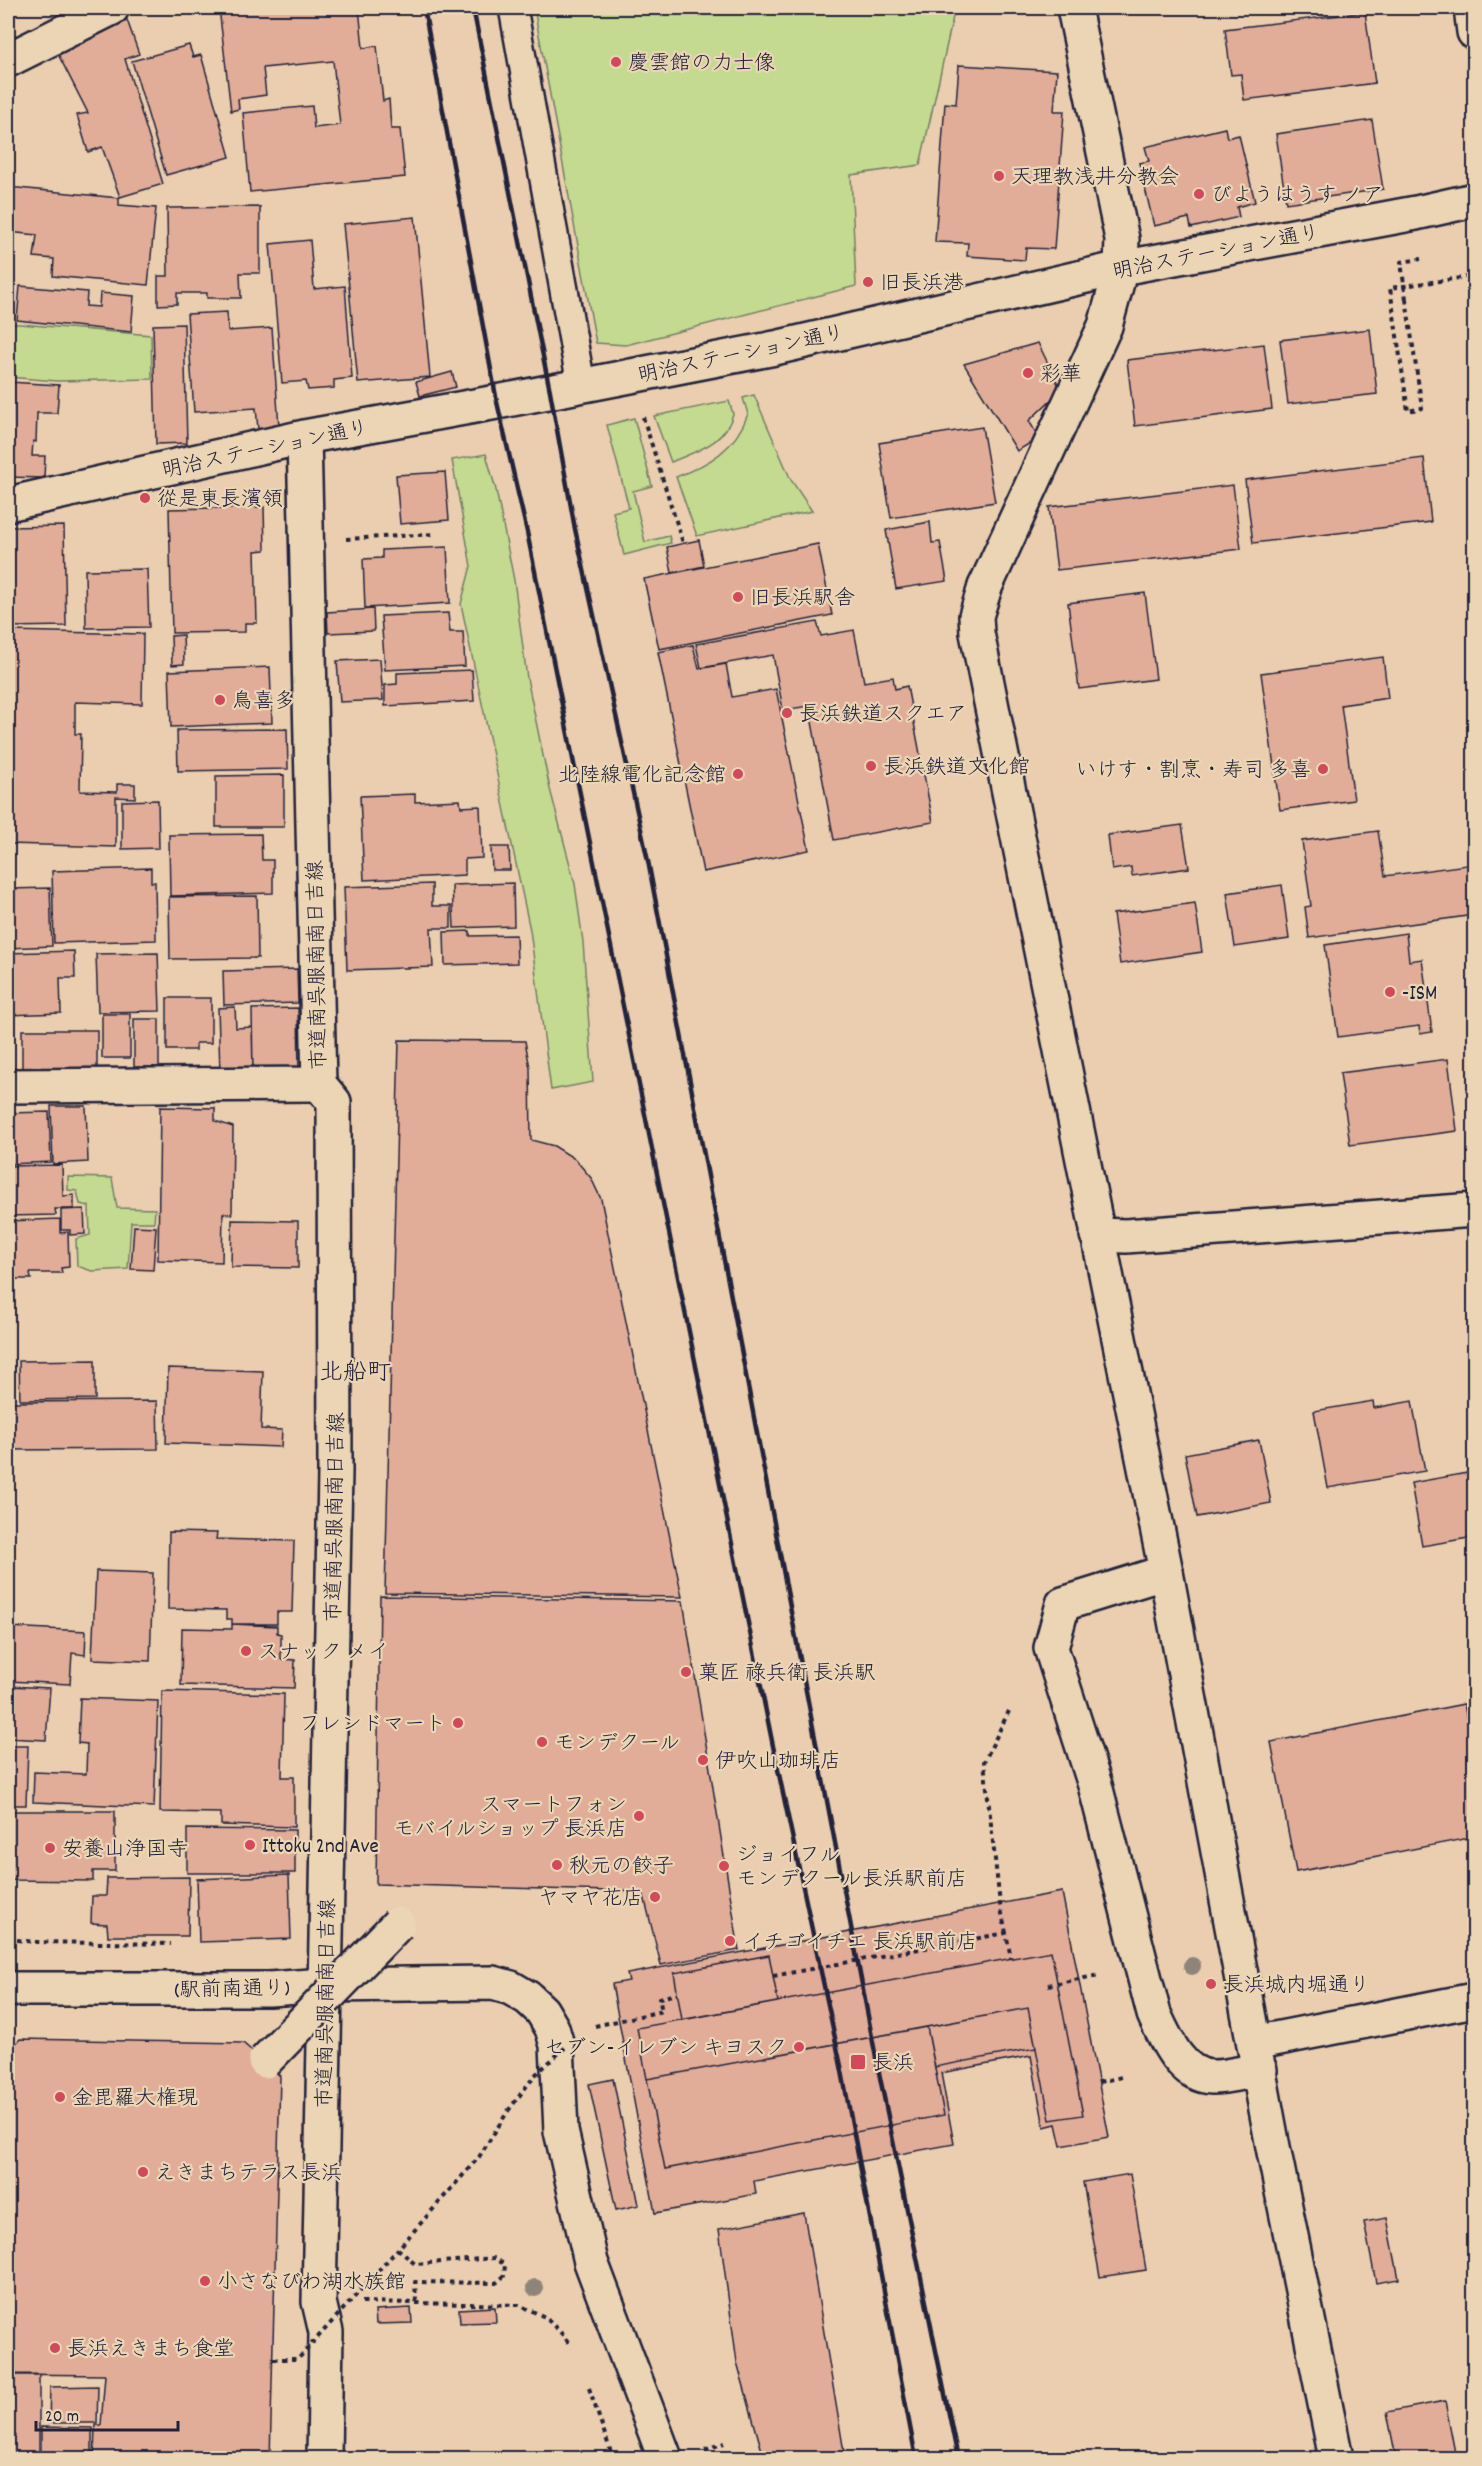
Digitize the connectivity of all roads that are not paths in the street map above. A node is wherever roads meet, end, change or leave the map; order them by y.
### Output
1 (112, 8) edge
2 (513, 8) edge
3 (1074, 8) edge
4 (1471, 8) edge
5 (1474, 32) edge
6 (8, 60) edge
7 (1474, 200) edge
8 (1121, 268) junction
9 (581, 384) junction
10 (304, 437) junction
11 (8, 504) edge
12 (319, 1084) junction
13 (8, 1086) edge
14 (1474, 1210) edge
15 (1097, 1235) junction
16 (1166, 1572) junction
17 (398, 1924) dead end
18 (325, 1985) junction
19 (8, 1989) edge
20 (1474, 2000) edge
21 (1257, 2056) junction
22 (265, 2061) dead end
23 (324, 2458) edge
24 (665, 2458) edge
25 (1336, 2458) edge

1 - 6 street
2 - 9 lane
3 - 8 street
4 - 5 street
7 - 8 street, 明治ステーション通り
8 - 9 street, 明治ステーション通り
8 - 15 street
9 - 10 street, 明治ステーション通り
10 - 11 street, 明治ステーション通り
10 - 12 street, 市道南呉服南南日吉線
12 - 13 street
12 - 18 street, 市道南呉服南南日吉線
14 - 15 street
15 - 16 street
16 - 21 street
16 - 21 street
17 - 22 street, bridge
18 - 19 street, (駅前南通り)
18 - 23 street, 市道南呉服南南日吉線
18 - 24 street, (駅前南通り)
20 - 21 street
21 - 25 street

